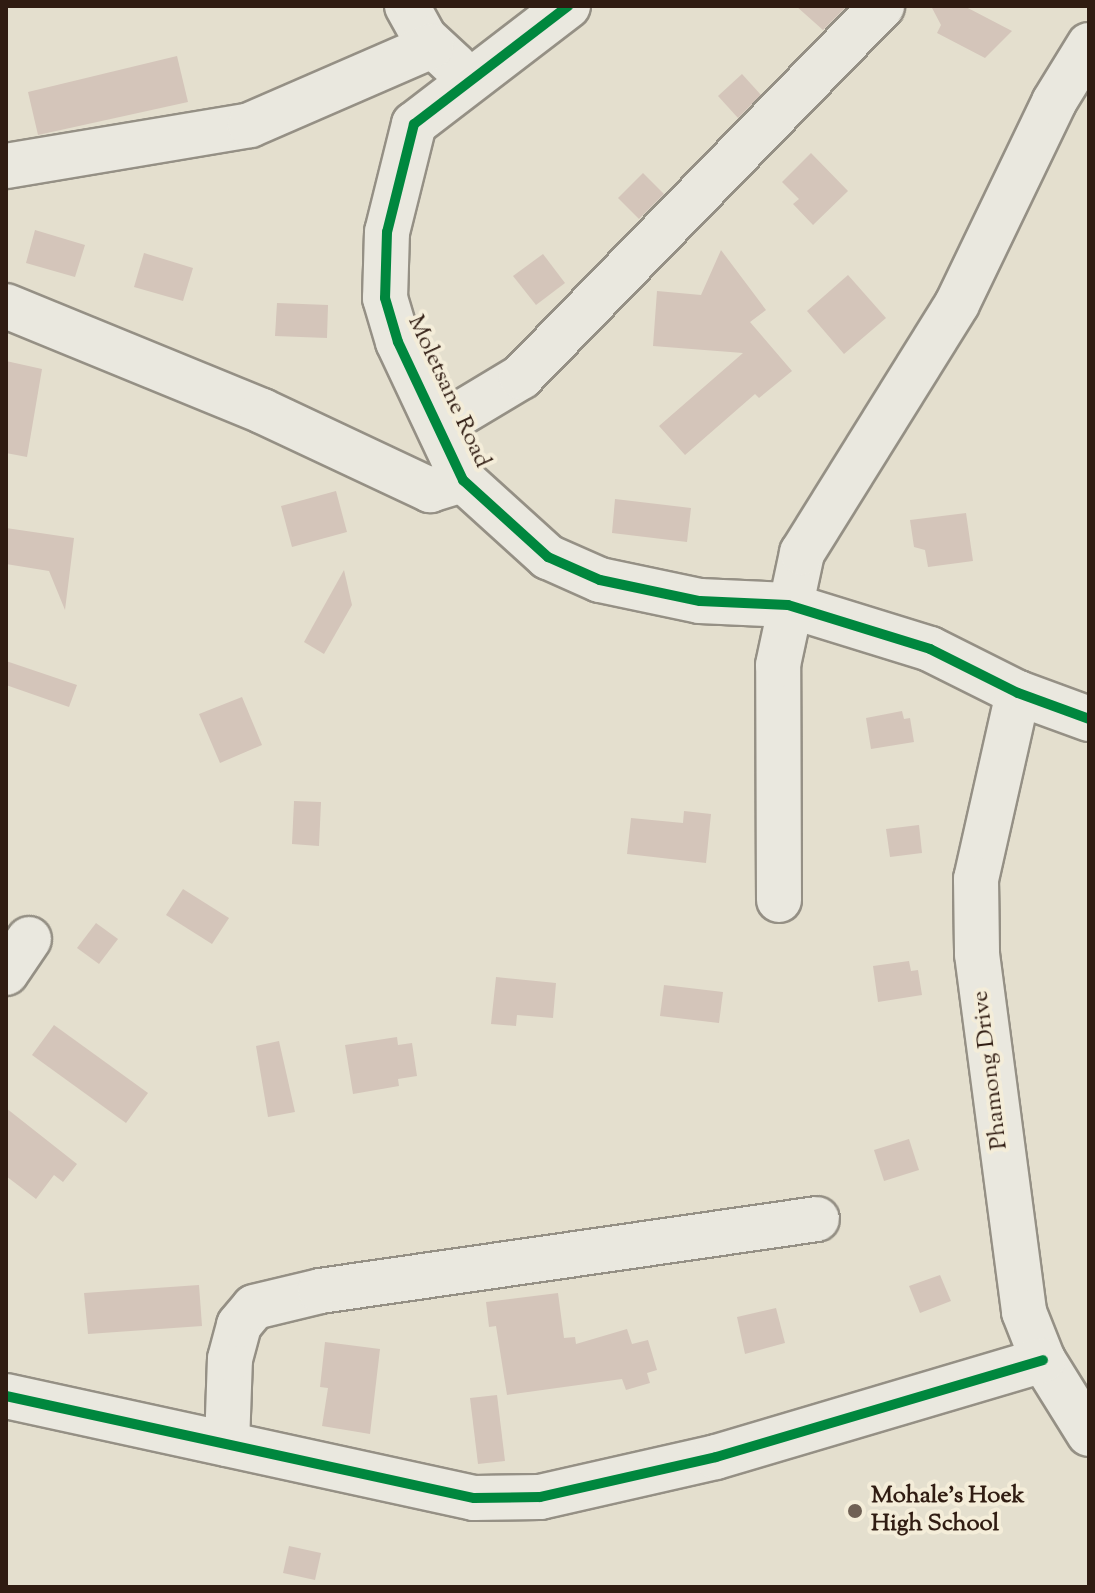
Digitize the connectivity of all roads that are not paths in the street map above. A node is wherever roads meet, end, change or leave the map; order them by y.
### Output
1 (407, 6) edge
2 (568, 6) edge
3 (882, 6) edge
4 (1089, 45) edge
5 (432, 46) junction
6 (471, 79) junction
7 (6, 166) edge
8 (6, 306) edge
9 (441, 425) junction
10 (463, 480) junction
11 (788, 605) junction
12 (1018, 693) junction
13 (1089, 719) edge
14 (779, 900) dead end
15 (817, 1219) dead end
16 (1043, 1360) junction
17 (6, 1396) edge
18 (1089, 1434) edge
19 (227, 1444) junction

1 - 5 street
2 - 6 street, Moletsane Road
3 - 9 street
4 - 11 street
5 - 6 street
5 - 7 street
6 - 9 street, Moletsane Road
8 - 10 street
9 - 10 street, Moletsane Road
10 - 11 street, Moletsane Road
11 - 12 street, Moletsane Road
11 - 14 street
12 - 13 street, Moletsane Road
12 - 16 street, Phamong Drive
15 - 19 street
16 - 18 street, Phamong Drive
16 - 19 street
17 - 19 street

